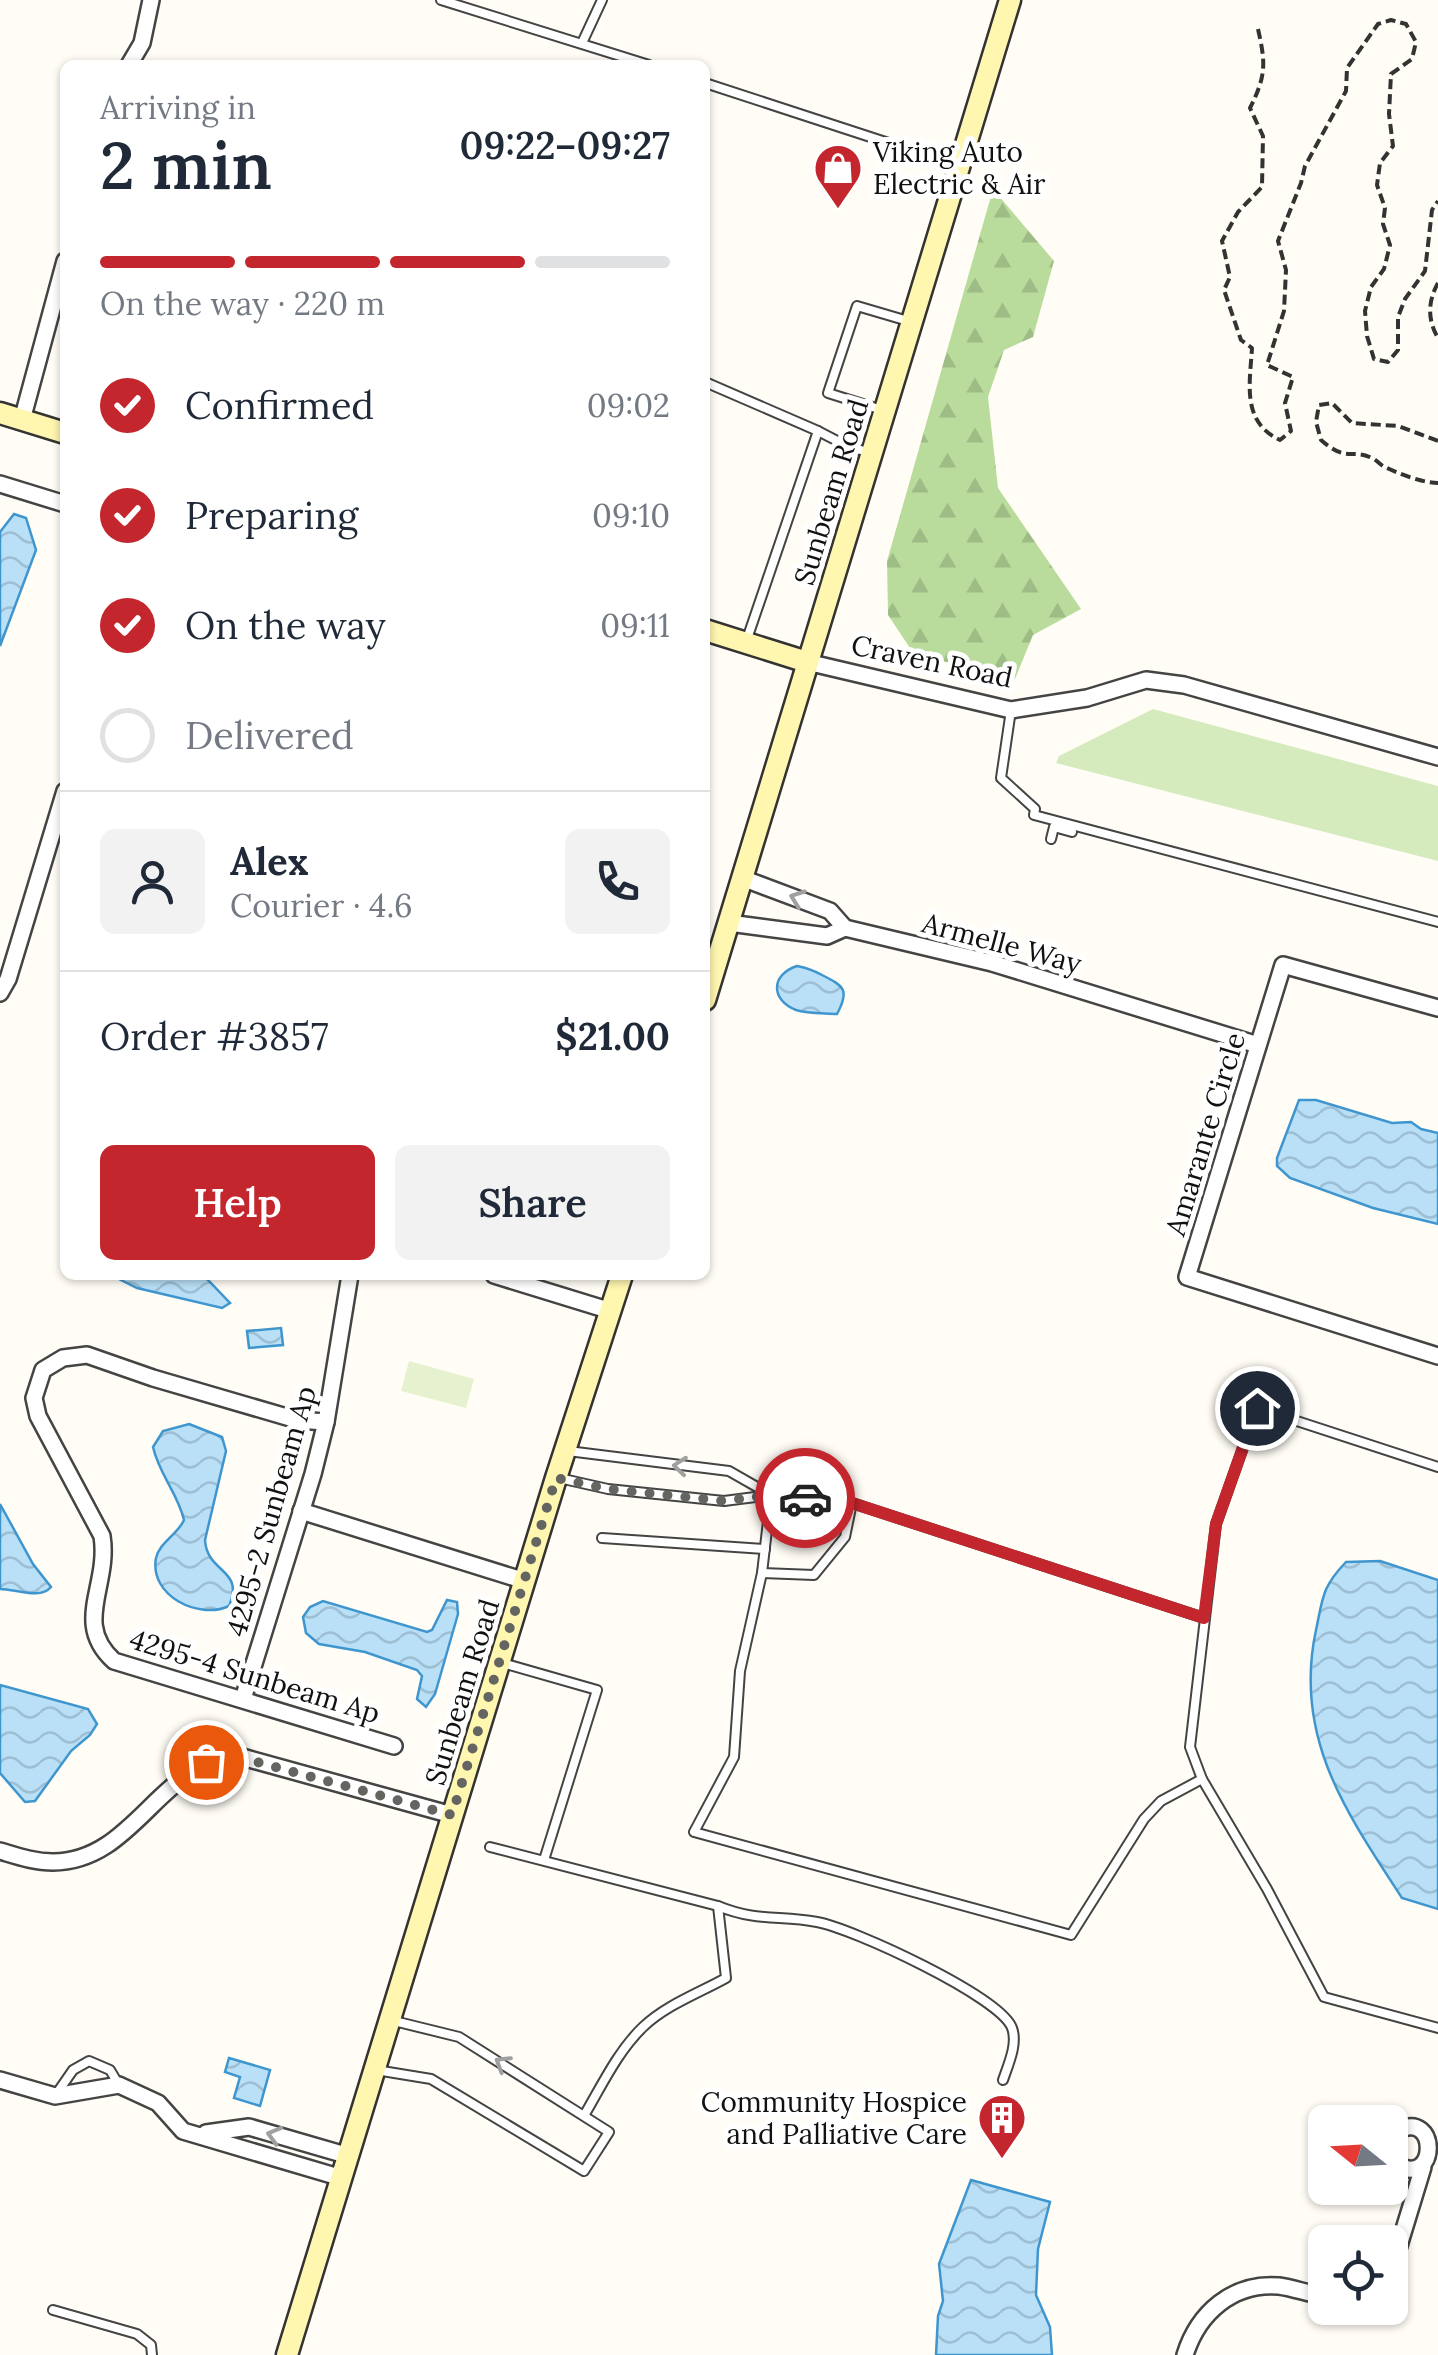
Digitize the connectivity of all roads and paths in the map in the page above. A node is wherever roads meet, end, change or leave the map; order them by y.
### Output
1 (151, 0) edge
2 (441, 0) edge
3 (602, 0) edge
4 (1010, 0) edge
5 (1258, 29) dead end
6 (582, 43) junction
7 (133, 60) edge
8 (634, 60) edge
9 (710, 85) edge
10 (960, 167) junction
11 (1438, 200) edge
12 (60, 279) edge
13 (1438, 283) edge
14 (912, 322) junction
15 (1438, 338) edge
16 (710, 384) edge
17 (884, 411) junction
18 (0, 413) edge
19 (22, 420) junction
20 (818, 430) junction
21 (60, 431) edge
22 (1438, 441) edge
23 (872, 453) junction
24 (1438, 483) edge
25 (0, 484) edge
26 (60, 502) edge
27 (710, 632) edge
28 (746, 643) junction
29 (807, 662) junction
30 (1012, 710) junction
31 (1438, 758) edge
32 (60, 807) edge
33 (1072, 831) junction
34 (1051, 838) dead end
35 (742, 878) junction
36 (729, 922) junction
37 (1438, 922) edge
38 (845, 928) junction
39 (710, 984) edge
40 (0, 993) edge
41 (1438, 1008) edge
42 (1258, 1045) junction
43 (349, 1280) edge
44 (510, 1280) edge
45 (620, 1280) edge
46 (611, 1311) junction
47 (1438, 1356) edge
48 (326, 1422) junction
49 (565, 1451) junction
50 (1438, 1466) edge
51 (556, 1478) junction
52 (770, 1495) junction
53 (852, 1503) junction
54 (301, 1511) junction
55 (602, 1538) dead end
56 (765, 1549) junction
57 (762, 1573) junction
58 (525, 1581) junction
59 (1204, 1618) junction
60 (500, 1662) junction
61 (243, 1700) junction
62 (394, 1746) dead end
63 (1202, 1779) junction
64 (452, 1815) junction
65 (490, 1848) dead end
66 (0, 1851) edge
67 (544, 1860) junction
68 (718, 1906) junction
69 (390, 2020) junction
70 (1438, 2028) edge
71 (375, 2070) junction
72 (0, 2080) edge
73 (1003, 2080) dead end
74 (119, 2085) junction
75 (55, 2096) junction
76 (585, 2114) junction
77 (1408, 2127) edge
78 (197, 2134) junction
79 (349, 2156) junction
80 (1423, 2167) junction
81 (1408, 2170) edge
82 (342, 2178) junction
83 (1406, 2225) edge
84 (1308, 2292) edge
85 (54, 2310) dead end
86 (152, 2355) edge
87 (287, 2355) edge
88 (1185, 2355) edge

1 - 7 street
2 - 6 lane
3 - 6 lane
4 - 10 street, Sunbeam Road
5 - 11 path
6 - 8 lane
9 - 10 lane
10 - 14 street, Sunbeam Road
12 - 19 street
13 - 15 path
14 - 17 street, Sunbeam Road
14 - 17 lane
16 - 20 lane
17 - 23 street, Sunbeam Road
18 - 19 street
19 - 21 street
20 - 23 lane
20 - 28 lane
22 - 24 path
23 - 29 street, Sunbeam Road
25 - 26 street
27 - 28 street, Craven Road
28 - 29 street, Craven Road
29 - 30 street, Craven Road
29 - 35 street, Sunbeam Road
30 - 31 street, Craven Road
30 - 33 lane
32 - 40 street
33 - 34 lane
33 - 37 lane
35 - 36 street, Sunbeam Road
38 -> 35 street
36 - 38 street, Armelle Way
36 - 39 street, Sunbeam Road
38 - 42 street, Armelle Way
41 - 42 street, Amarante Circle
42 - 47 street, Amarante Circle
43 - 48 street, 4295-2 Sunbeam Ap
44 - 46 street
45 - 46 street, Sunbeam Road
46 - 49 street, Sunbeam Road
48 - 54 street, 4295-2 Sunbeam Ap
48 - 61 street, 4295-4 Sunbeam Ap
49 - 51 street, Sunbeam Road
52 -> 49 lane
50 - 59 lane
51 - 52 lane
51 - 58 street, Sunbeam Road
52 - 53 lane
52 - 56 lane
53 - 57 lane
53 - 59 lane
54 - 58 street
54 - 61 street, 4295-2 Sunbeam Ap
55 - 56 lane
56 - 57 lane
57 - 63 lane
58 - 60 street, Sunbeam Road
59 - 63 lane
60 - 64 street, Sunbeam Road
60 - 67 lane
61 - 62 street, 4295-4 Sunbeam Ap
63 - 70 lane
64 - 66 street
64 - 69 street, Sunbeam Road
65 - 67 lane
67 - 68 lane
68 - 73 lane
68 - 76 lane
69 - 71 street, Sunbeam Road
76 -> 69 lane
71 - 76 lane
71 - 79 street, Sunbeam Road
72 - 75 street
74 - 75 street
74 - 75 lane
74 - 78 street
77 - 80 street
79 -> 78 street
78 - 82 street
79 - 82 street, Sunbeam Road
80 - 81 street
80 - 83 street
82 - 87 street, Sunbeam Road
84 - 88 street
85 - 86 lane

